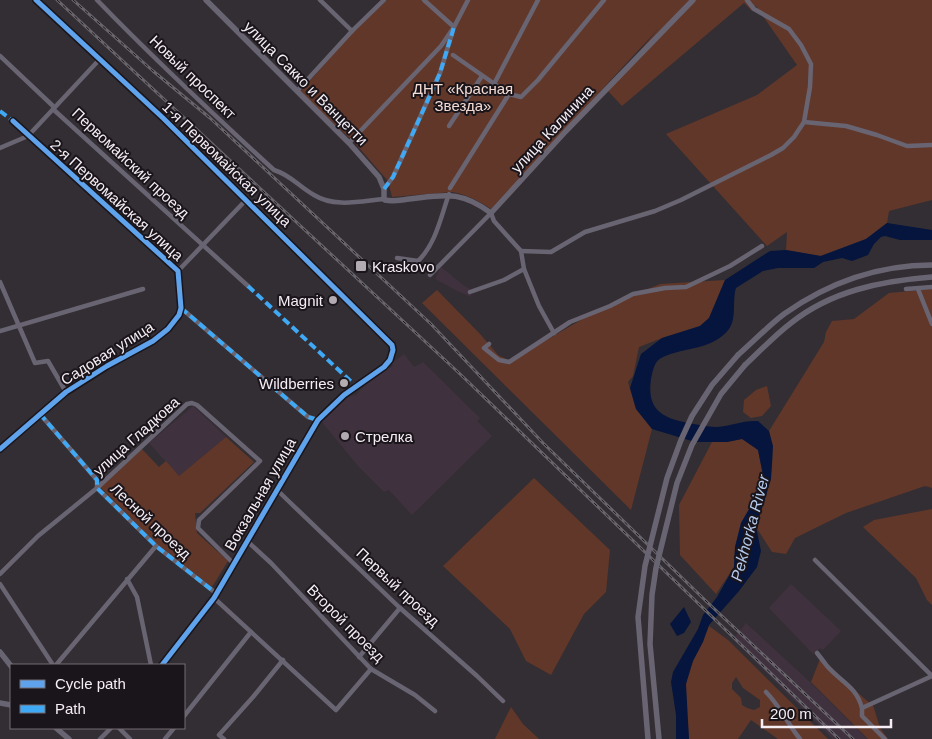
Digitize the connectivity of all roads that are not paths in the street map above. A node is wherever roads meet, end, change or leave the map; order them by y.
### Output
1 (36, 0) edge
2 (97, 0) edge
3 (206, 0) edge
4 (320, 0) edge
5 (384, 0) edge
6 (424, 0) edge
7 (468, 0) edge
8 (538, 0) edge
9 (594, 0) edge
10 (604, 0) edge
11 (693, 0) edge
12 (747, 0) edge
13 (600, 5) junction
14 (454, 27) junction
15 (352, 31) junction
16 (453, 55) dead end
17 (0, 56) edge
18 (99, 60) junction
19 (482, 76) junction
20 (494, 84) junction
21 (298, 90) junction
22 (509, 94) junction
23 (54, 110) junction
24 (13, 121) dead end
25 (804, 122) junction
26 (449, 126) dead end
27 (28, 136) junction
28 (349, 143) junction
29 (932, 146) edge
30 (0, 148) edge
31 (384, 189) junction
32 (449, 191) junction
33 (384, 199) junction
34 (245, 201) junction
35 (491, 213) junction
36 (203, 246) junction
37 (762, 246) dead end
38 (521, 251) junction
39 (396, 258) dead end
40 (932, 265) edge
41 (524, 269) junction
42 (178, 271) junction
43 (430, 276) dead end
44 (932, 277) edge
45 (0, 282) edge
46 (248, 286) dead end
47 (932, 287) edge
48 (143, 289) dead end
49 (906, 289) dead end
50 (918, 289) junction
51 (470, 292) dead end
52 (181, 308) junction
53 (19, 324) junction
54 (932, 324) edge
55 (0, 331) edge
56 (554, 333) junction
57 (490, 344) dead end
58 (393, 350) joint
59 (66, 392) junction
60 (40, 414) junction
61 (308, 417) junction
62 (318, 420) junction
63 (312, 430) junction
64 (0, 449) edge
65 (97, 488) junction
66 (278, 490) junction
67 (247, 541) junction
68 (156, 546) junction
69 (815, 560) dead end
70 (234, 564) junction
71 (0, 574) edge
72 (127, 579) junction
73 (0, 584) edge
74 (215, 596) junction
75 (400, 608) junction
76 (251, 632) junction
77 (0, 652) edge
78 (818, 653) dead end
79 (358, 657) junction
80 (282, 660) junction
81 (54, 664) edge
82 (56, 664) edge
83 (152, 664) edge
84 (163, 664) edge
85 (10, 665) edge
86 (371, 669) junction
87 (932, 676) edge
88 (766, 692) dead end
89 (503, 701) dead end
90 (862, 708) junction
91 (435, 711) dead end
92 (185, 715) edge
93 (57, 729) edge
94 (110, 729) edge
95 (120, 729) edge
96 (173, 729) edge
97 (69, 739) edge
98 (100, 739) edge
99 (130, 739) edge
100 (165, 739) edge
101 (224, 739) edge
102 (648, 739) edge
103 (659, 739) edge
104 (800, 739) edge
105 (885, 739) edge

1 - 18 street, 1-я Первомайская улица
2 - 33 street, Новый проспект
3 - 21 main road, улица Сакко и Ванцетти
4 - 15 street
5 - 15 street
6 - 14 street
7 - 14 street
8 - 20 street
9 - 13 street
10 - 13 street
11 - 35 main road, улица Калинина
12 - 25 street
13 - 22 street
14 - 28 street
14 - 31 street
15 - 21 street
16 - 19 street
17 - 23 street, Первомайский проезд
18 - 23 street
18 - 34 street, 1-я Первомайская улица
19 - 20 street
19 - 26 street
20 - 22 street
21 - 28 main road, улица Сакко и Ванцетти
22 - 32 street
23 - 27 street
23 - 36 street, Первомайский проезд
24 - 27 street, 2-я Первомайская улица
25 - 29 street
25 - 38 street
27 - 30 street
27 - 42 street, 2-я Первомайская улица
28 - 31 main road, улица Сакко и Ванцетти
31 - 33 main road
32 - 33 main road
32 - 35 main road
32 - 39 street
34 - 36 street
34 - 58 street, 1-я Первомайская улица
35 - 38 street
35 - 43 street, улица Калинина
36 - 42 street
36 - 46 street, Первомайский проезд
37 - 56 street
38 - 41 street
40 - 102 main road, bridge
41 - 51 street
41 - 56 street
42 - 52 street, 2-я Первомайская улица
44 - 103 main road, bridge
45 - 53 street
47 - 50 street
48 - 53 street
49 - 50 street
50 - 54 street
52 - 59 street, Садовая улица
52 - 61 street
53 - 55 street
53 - 59 street
56 - 57 street
58 - 62 street, Вокзальная улица
59 - 60 street, Садовая улица
60 - 64 street, Садовая улица
60 - 65 street, Лесной проезд
61 - 62 street
61 - 63 street
62 - 63 street, Вокзальная улица
63 - 66 street, Вокзальная улица
65 - 68 street, Лесной проезд
65 - 70 street, улица Гладкова
65 - 71 street
66 - 67 street, Вокзальная улица
66 - 75 street, Первый проезд
67 - 70 street, Вокзальная улица
67 - 79 street, Второй проезд
68 - 72 street
68 - 74 street, Лесной проезд
69 - 87 street
70 - 74 street, Вокзальная улица
72 - 82 street
72 - 83 street
73 - 81 street
74 - 76 street, Лесной проезд
74 - 84 street, Вокзальная улица
75 - 79 street
75 - 89 street, Первый проезд
76 - 80 street, Лесной проезд
76 - 92 street
77 - 85 main road
78 - 90 street
79 - 86 street, Второй проезд
80 - 86 street, Лесной проезд
80 - 101 street
86 - 91 street, Второй проезд
87 - 90 street
88 - 104 street
90 - 105 street
93 - 97 main road
94 - 98 street
95 - 99 street
96 - 100 street

